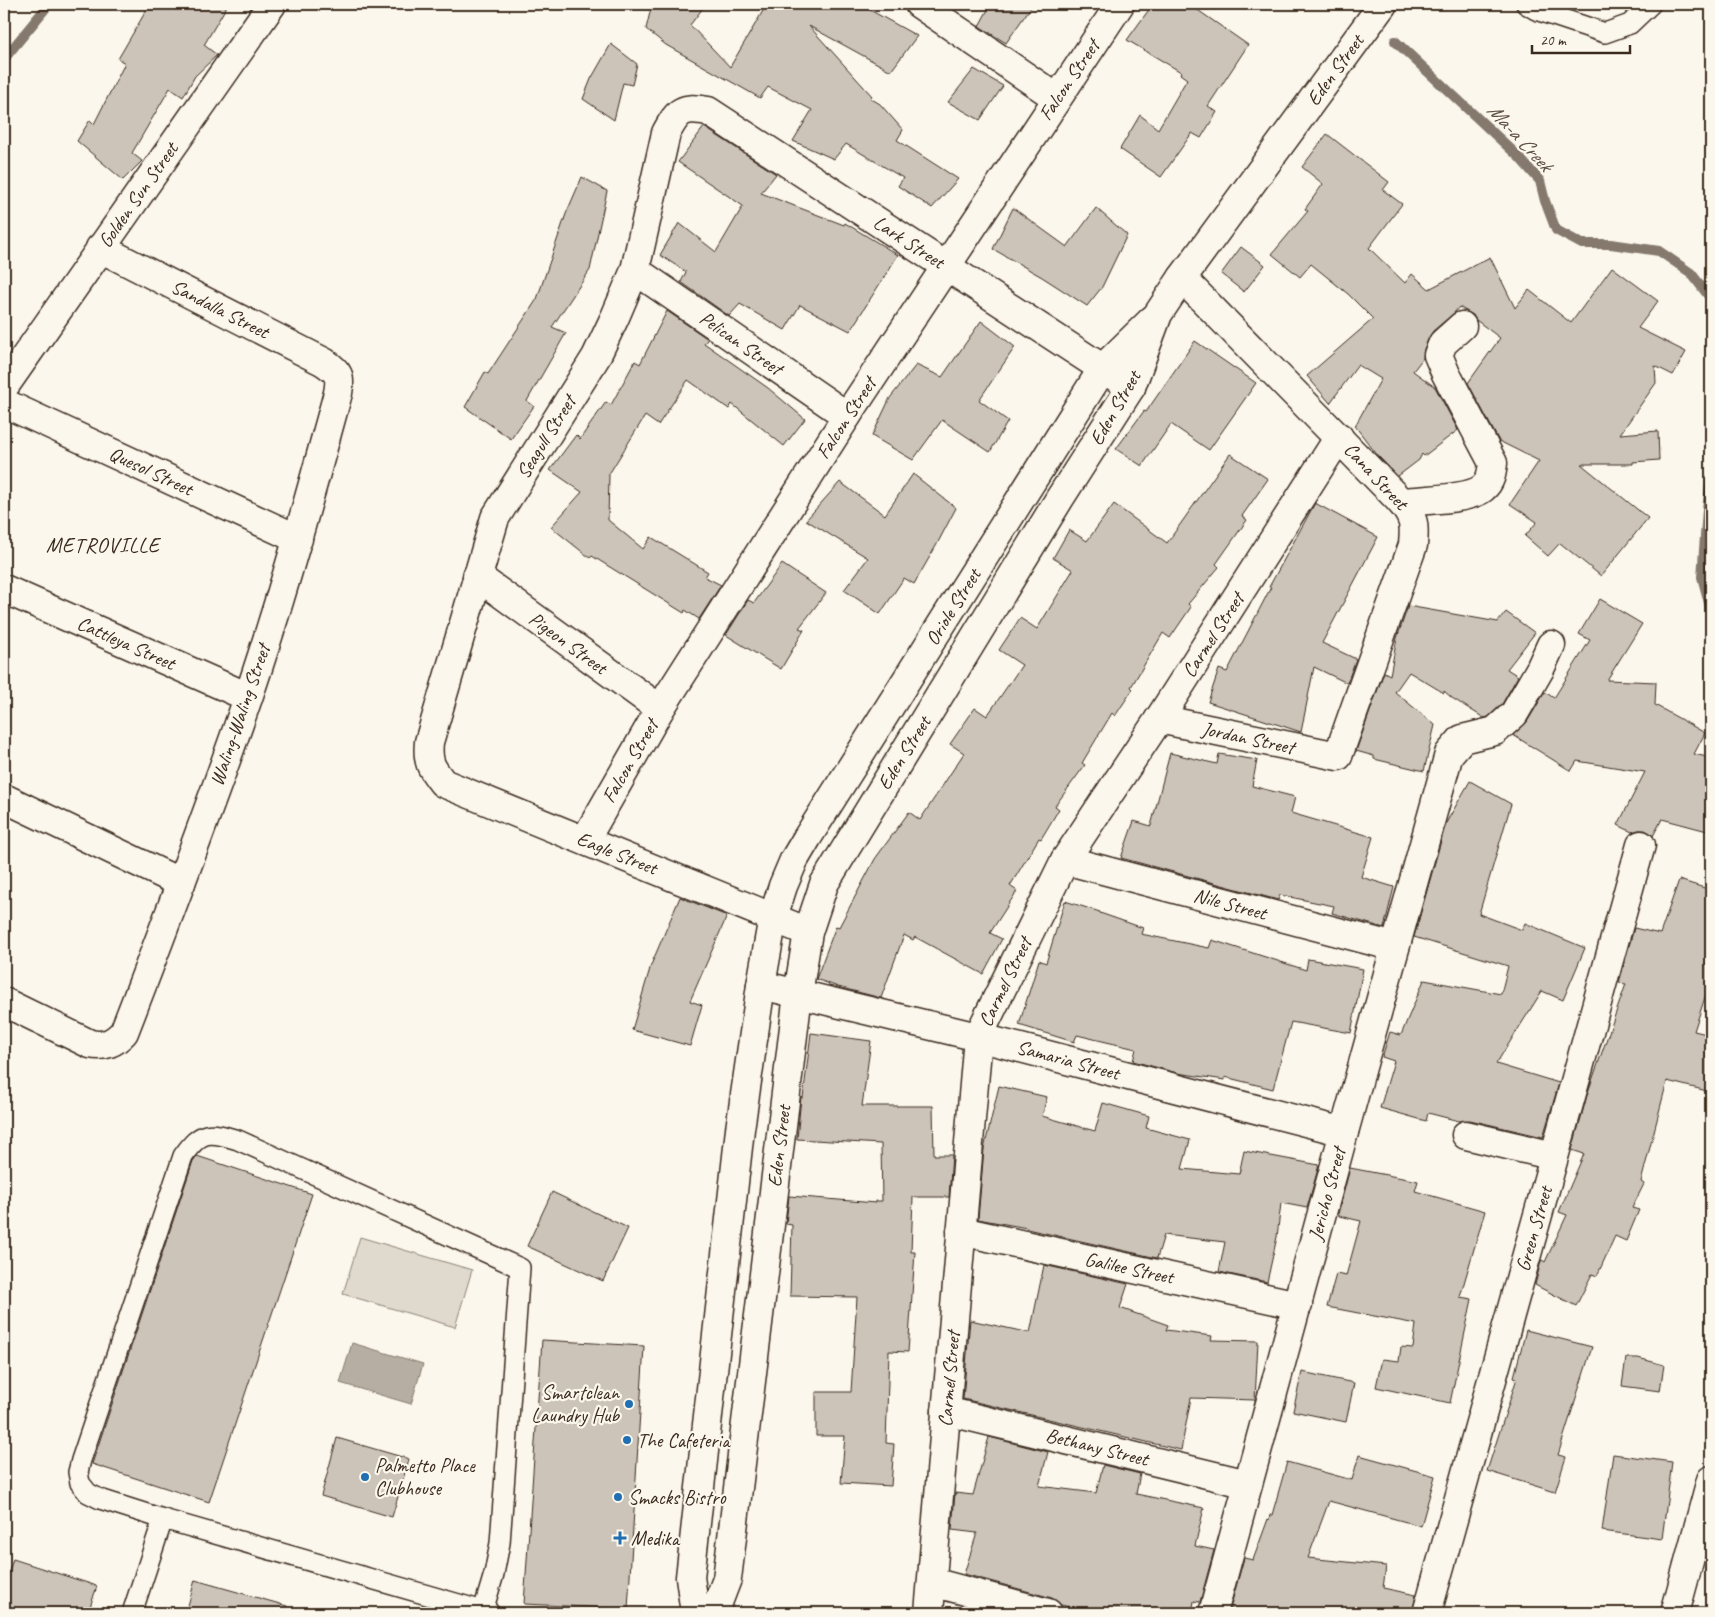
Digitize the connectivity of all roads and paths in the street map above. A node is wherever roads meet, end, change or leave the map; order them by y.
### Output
1 (272, 4) edge
2 (919, 4) edge
3 (1120, 4) edge
4 (1383, 4) edge
5 (1526, 4) edge
6 (1651, 4) edge
7 (1057, 98) junction
8 (682, 110) joint
9 (100, 248) junction
10 (945, 266) junction
11 (635, 270) junction
12 (1182, 278) junction
13 (1158, 314) junction
14 (1462, 326) dead end
15 (1103, 368) junction
16 (338, 373) joint
17 (4, 386) edge
18 (1131, 387) junction
19 (4, 402) edge
20 (847, 416) junction
21 (1339, 437) junction
22 (1401, 502) junction
23 (298, 539) junction
24 (476, 576) junction
25 (4, 589) edge
26 (1551, 645) dead end
27 (248, 697) junction
28 (660, 709) junction
29 (1159, 720) junction
30 (1338, 756) joint
31 (432, 769) joint
32 (4, 798) edge
33 (585, 840) junction
34 (1641, 845) dead end
35 (1065, 860) junction
36 (181, 883) junction
37 (773, 917) junction
38 (808, 932) junction
39 (1395, 947) junction
40 (761, 985) junction
41 (798, 994) junction
42 (4, 1002) edge
43 (978, 1037) junction
44 (1344, 1132) junction
45 (1466, 1135) dead end
46 (1554, 1156) junction
47 (961, 1231) junction
48 (1298, 1305) junction
49 (946, 1411) junction
50 (1711, 1480) edge
51 (1248, 1484) junction
52 (163, 1519) junction
53 (932, 1582) junction
54 (134, 1612) edge
55 (485, 1612) edge
56 (695, 1613) edge
57 (714, 1613) edge
58 (929, 1613) edge
59 (1048, 1613) edge
60 (1213, 1613) edge
61 (1428, 1613) edge
62 (1675, 1613) edge

1 - 9 street, Golden Sun Street
2 - 7 street
3 - 7 street, Falcon Street
4 - 12 street, Eden Street
5 - 6 lane
7 - 10 street, Falcon Street
8 - 10 street, Lark Street
8 - 11 street, Seagull Street
9 - 16 street, Sandalla Street
9 - 17 street, Golden Sun Street
10 - 15 street, Lark Street
10 - 20 street, Falcon Street
11 - 20 street, Pelican Street
11 - 24 street, Seagull Street
12 - 13 street, Eden Street
12 - 21 street, Cana Street
13 - 15 street, Oriole Street
13 - 18 street, Eden Street
14 - 22 street
15 - 18 street, Lark Street
15 - 37 street, Oriole Street
16 - 23 street, Waling-Waling Street
18 - 38 street, Eden Street
19 - 23 street, Quesol Street
20 - 28 street, Falcon Street
21 - 22 street, Cana Street
21 - 29 street, Carmel Street
22 - 30 street, Cana Street
23 - 27 street, Waling-Waling Street
24 - 28 street, Pigeon Street
24 - 31 street, Seagull Street
25 - 27 street, Cattleya Street
26 - 39 street, Jericho Street
27 - 36 street, Waling-Waling Street
28 - 33 street, Falcon Street
29 - 30 street, Jordan Street
29 - 35 street, Carmel Street
31 - 33 street, Eagle Street
32 - 36 street
33 - 37 street, Eagle Street
34 - 46 street, Green Street
35 - 39 street, Nile Street
35 - 43 street, Carmel Street
36 - 42 street, Waling-Waling Street
37 - 38 street, Eagle Street
37 - 40 street, Eden Street
38 - 41 street, Eden Street
39 - 44 street, Jericho Street
40 - 41 street, Samaria Street
40 - 56 street, Eden Street
41 - 43 street, Samaria Street
41 - 57 street, Eden Street
43 - 44 street, Samaria Street
43 - 47 street, Carmel Street
44 - 48 street, Jericho Street
45 - 46 street
46 - 61 street, Green Street
47 - 48 street, Galilee Street
47 - 49 street, Carmel Street
48 - 51 street, Jericho Street
49 - 51 street, Bethany Street
49 - 53 street, Carmel Street
50 - 62 street
51 - 60 street, Jericho Street
52 - 54 lane
52 - 55 lane
52 - 55 lane
53 - 58 street, Carmel Street
53 - 59 street

